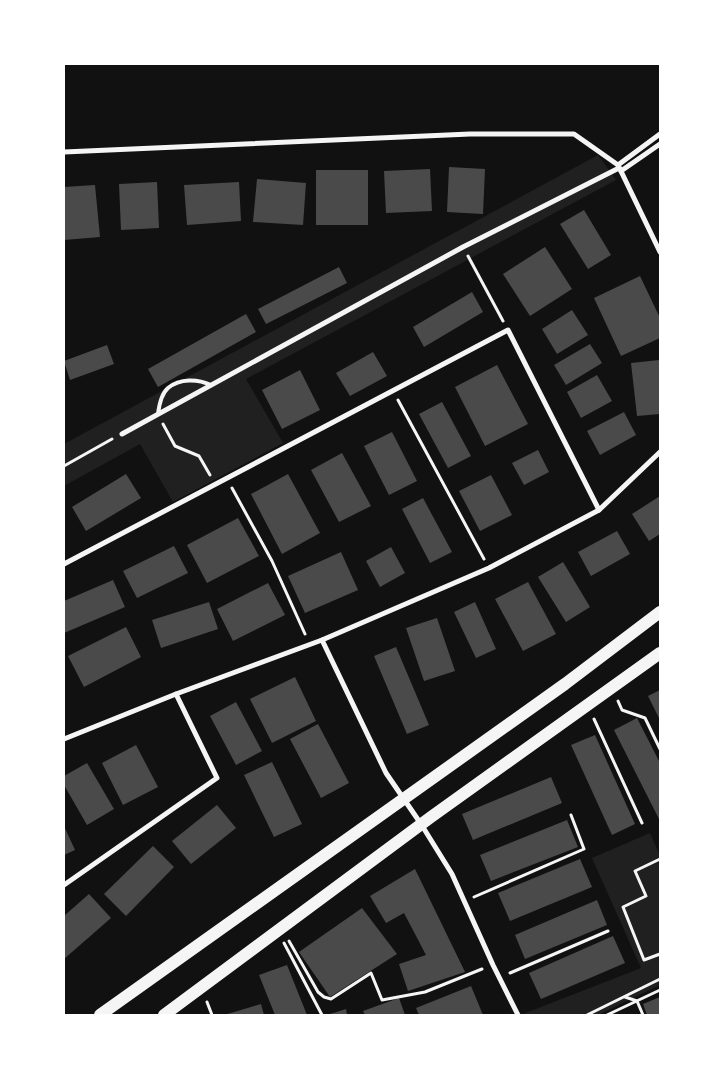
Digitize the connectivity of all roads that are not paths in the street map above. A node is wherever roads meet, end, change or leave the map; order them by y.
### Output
1 (660, 134) edge
2 (660, 144) edge
3 (64, 152) edge
4 (619, 168) junction
5 (660, 252) edge
6 (211, 385) junction
7 (158, 414) junction
8 (122, 434) road end
9 (660, 452) edge
10 (599, 510) junction
11 (64, 564) edge
12 (660, 612) edge
13 (322, 640) junction
14 (660, 653) edge
15 (176, 694) junction
16 (64, 739) edge
17 (403, 799) junction
18 (421, 824) junction
19 (64, 885) edge
20 (100, 1015) edge
21 (164, 1015) edge
22 (518, 1015) edge

1 - 4 street
2 - 4 street
3 - 4 street
4 - 5 street
4 - 6 street
6 - 7 street
6 - 7 lane
7 - 8 street
9 - 10 street
10 - 11 street
10 - 13 street
12 - 17 main road
13 - 15 street
13 - 17 street
14 - 18 main road
15 - 16 street
15 - 19 street
17 - 18 street
17 - 20 main road
18 - 21 main road
18 - 22 street

